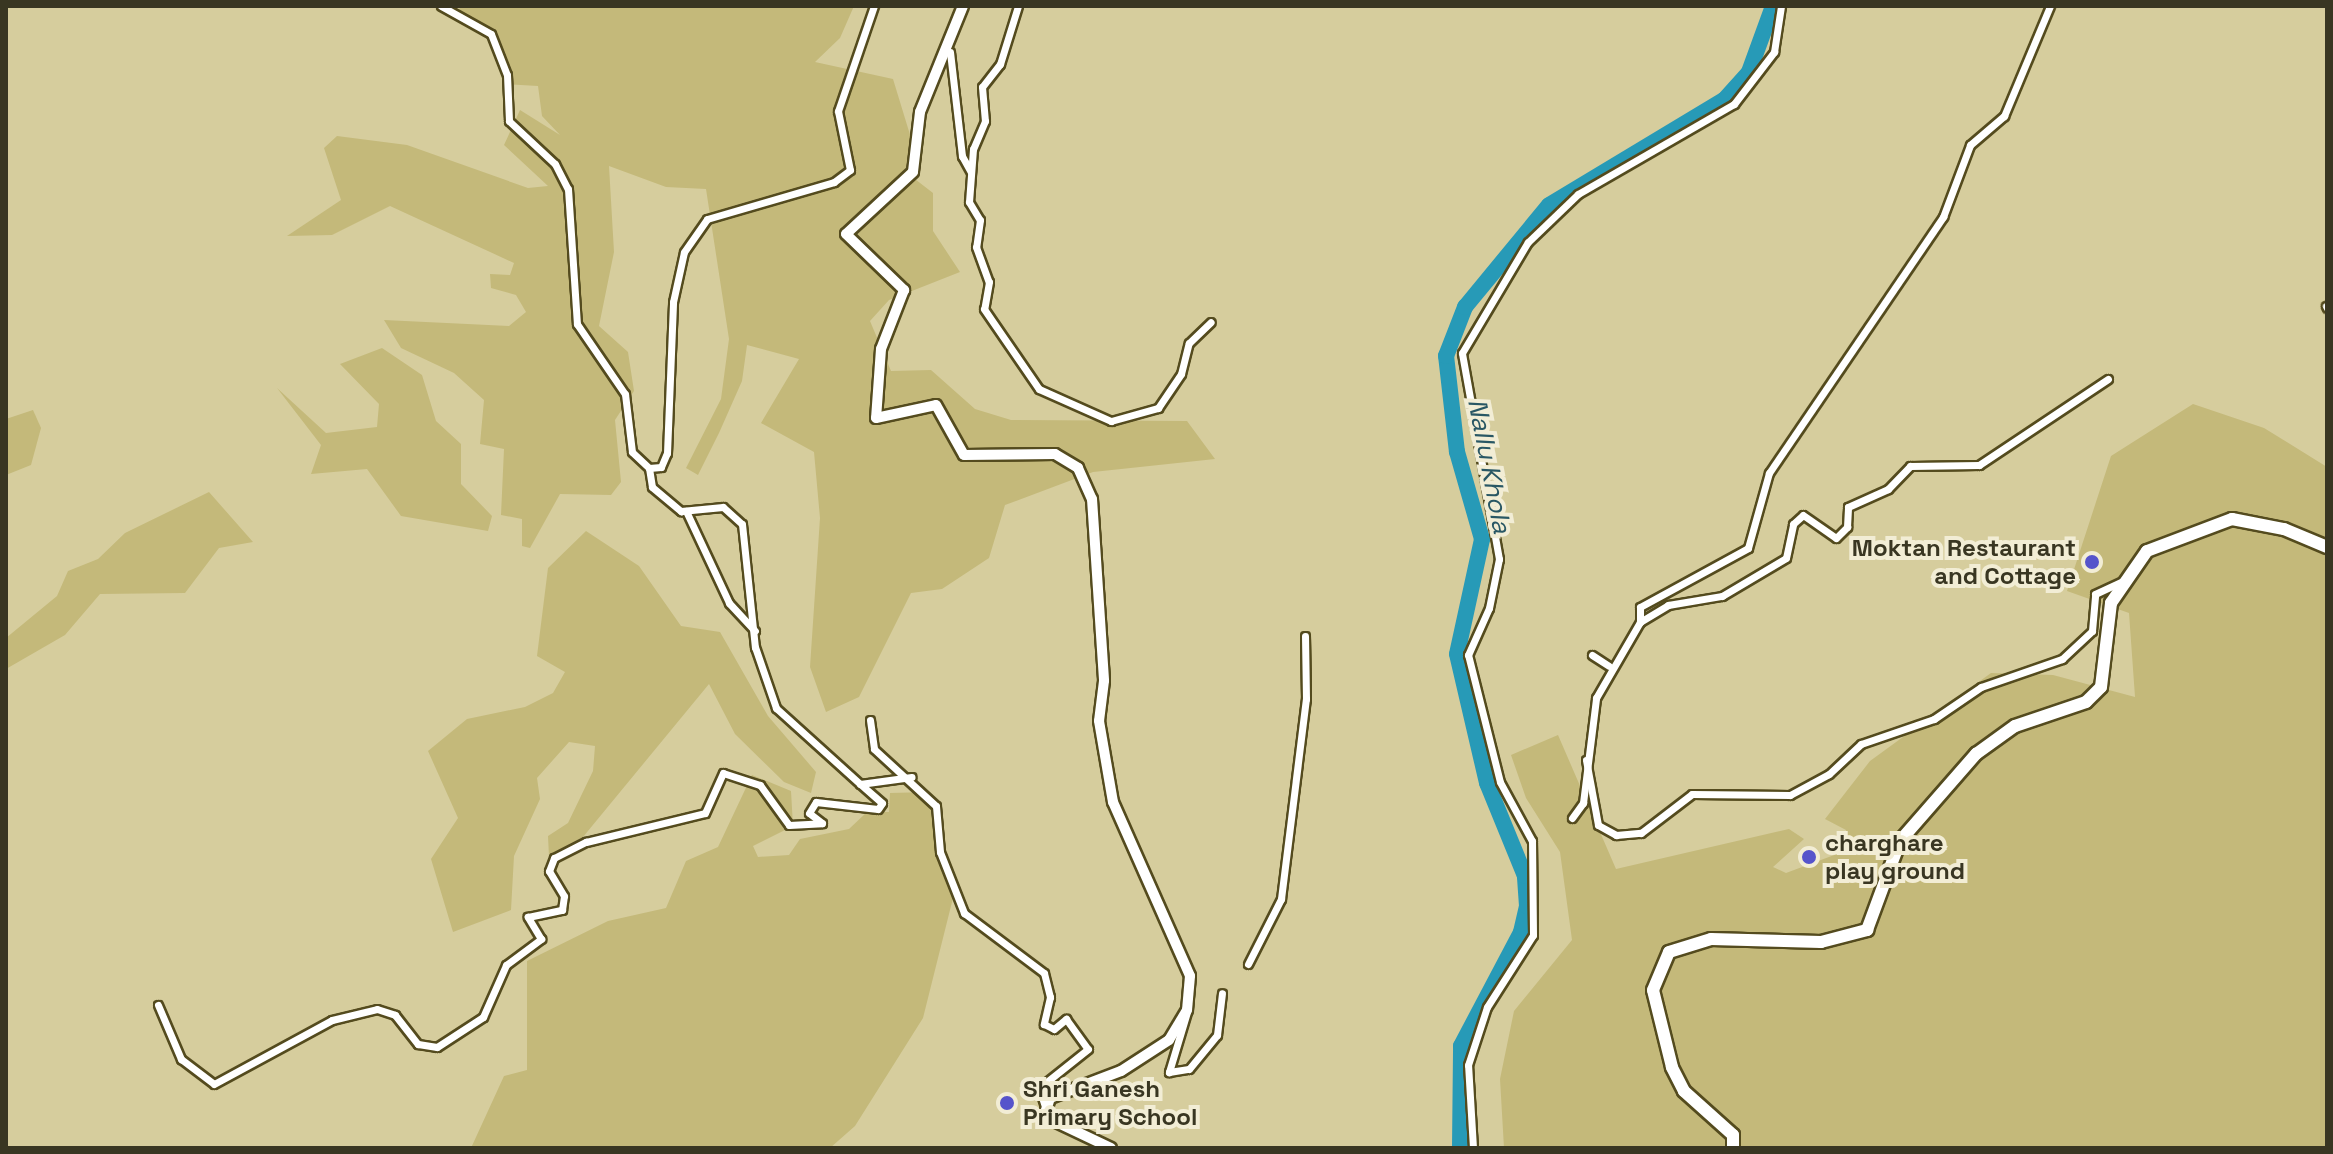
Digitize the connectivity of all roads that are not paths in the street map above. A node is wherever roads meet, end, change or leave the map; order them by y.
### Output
1 (441, 6) edge
2 (874, 6) edge
3 (963, 6) edge
4 (1018, 6) edge
5 (1781, 6) edge
6 (2050, 6) edge
7 (950, 52) junction
8 (971, 172) junction
9 (1211, 322) dead end
10 (2108, 379) dead end
11 (649, 468) junction
12 (686, 511) junction
13 (2327, 547) edge
14 (2123, 581) junction
15 (1640, 622) junction
16 (755, 631) junction
17 (1305, 636) dead end
18 (1592, 655) dead end
19 (1609, 666) junction
20 (870, 720) dead end
21 (1586, 760) junction
22 (912, 777) junction
23 (860, 784) junction
24 (1572, 818) dead end
25 (1248, 964) dead end
26 (1222, 993) dead end
27 (158, 1005) dead end
28 (1187, 1010) junction
29 (1046, 1110) junction
30 (1111, 1148) edge
31 (1473, 1148) edge
32 (1733, 1148) edge

1 - 11 street
2 - 11 street
3 - 7 main road
4 - 8 street
5 - 31 street
6 - 15 street
7 - 8 street
7 - 28 main road
8 - 9 street
10 - 15 street
11 - 12 street
12 - 16 street
12 - 16 street
13 - 14 main road
14 - 21 street
14 - 32 main road
15 - 19 street
16 - 23 street
17 - 25 street
18 - 19 street
19 - 21 street
20 - 22 street
21 - 24 street
22 - 23 street
22 - 29 street
23 - 27 street
26 - 28 street
28 - 29 main road
29 - 30 main road

